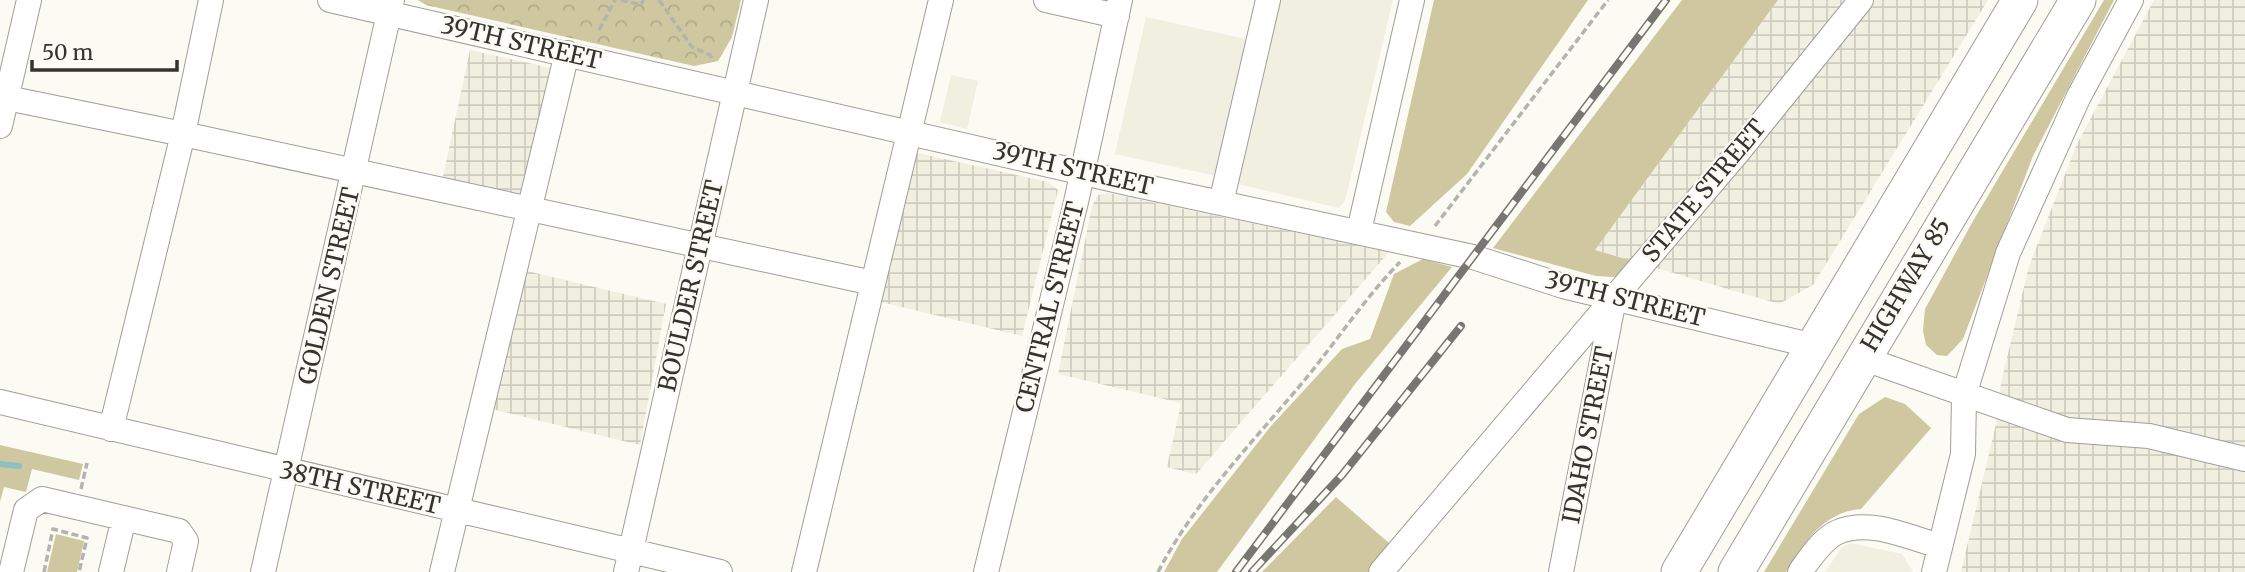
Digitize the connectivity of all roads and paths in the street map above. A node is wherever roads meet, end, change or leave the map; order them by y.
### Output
1 (29, 0) edge
2 (211, 0) edge
3 (330, 0) edge
4 (615, 0) edge
5 (621, 0) edge
6 (643, 0) edge
7 (659, 0) edge
8 (756, 0) edge
9 (941, 0) edge
10 (1046, 0) edge
11 (1268, 0) edge
12 (1412, 0) edge
13 (1608, 0) edge
14 (1861, 0) edge
15 (2020, 0) edge
16 (2078, 0) edge
17 (2131, 0) edge
18 (391, 7) edge
19 (1119, 8) edge
20 (599, 30) dead end
21 (567, 53) junction
22 (714, 61) dead end
23 (735, 91) junction
24 (7, 98) junction
25 (0, 126) edge
26 (910, 131) junction
27 (183, 134) junction
28 (1082, 170) junction
29 (354, 172) junction
30 (1221, 203) junction
31 (528, 208) junction
32 (1359, 231) junction
33 (700, 244) junction
34 (1417, 244) junction
35 (873, 283) junction
36 (1614, 299) junction
37 (1814, 346) junction
38 (1863, 358) junction
39 (1964, 395) junction
40 (0, 402) edge
41 (111, 429) junction
42 (2245, 459) edge
43 (87, 463) dead end
44 (286, 471) junction
45 (82, 482) dead end
46 (455, 510) junction
47 (124, 518) junction
48 (1940, 546) junction
49 (628, 562) edge
50 (11, 572) edge
51 (44, 572) edge
52 (79, 572) edge
53 (111, 572) edge
54 (179, 572) edge
55 (263, 572) edge
56 (442, 572) edge
57 (720, 572) edge
58 (804, 572) edge
59 (986, 572) edge
60 (1158, 572) edge
61 (1381, 572) edge
62 (1561, 572) edge
63 (1679, 572) edge
64 (1736, 572) edge
65 (1800, 572) edge
66 (1934, 572) edge

1 - 24 street
2 - 27 street
3 - 18 street, 39TH STREET
4 - 20 path
5 - 6 path
7 - 22 path
8 - 23 street, BOULDER STREET
9 - 26 street
10 - 19 street
11 - 30 street
12 - 32 street
13 - 34 path
14 - 36 street, STATE STREET
15 - 37 highway, HIGHWAY 85
16 - 38 highway, HIGHWAY 85
17 - 39 street
18 - 21 street, 39TH STREET
18 - 29 street, GOLDEN STREET
19 - 28 street, CENTRAL STREET
21 - 23 street, 39TH STREET
21 - 31 street
23 - 26 street, 39TH STREET
23 - 33 street, BOULDER STREET
24 - 25 street
24 - 27 street
26 - 28 street, 39TH STREET
26 - 35 street
27 - 29 street
27 - 41 street
28 - 30 street, 39TH STREET
28 - 59 street, CENTRAL STREET
29 - 31 street
29 - 44 street, GOLDEN STREET
30 - 32 street, 39TH STREET
31 - 33 street
31 - 46 street
32 - 34 street, 39TH STREET
33 - 35 street
33 - 49 street, BOULDER STREET
34 - 36 street, 39TH STREET
34 - 60 path
35 - 58 street
36 - 37 street, 39TH STREET
36 - 61 street, STATE STREET
36 - 62 street, IDAHO STREET
37 - 63 highway, HIGHWAY 85
38 - 39 street
38 - 64 highway, HIGHWAY 85
39 - 42 street
39 - 48 street
40 - 41 street, 38TH STREET
41 - 44 street, 38TH STREET
43 - 45 path
44 - 46 street, 38TH STREET
44 - 55 street, GOLDEN STREET
46 - 49 street, 38TH STREET
46 - 56 street
47 - 50 street
47 - 53 street
47 - 54 street
48 - 65 street
48 - 66 street
49 - 57 street, 38TH STREET
51 - 52 path

